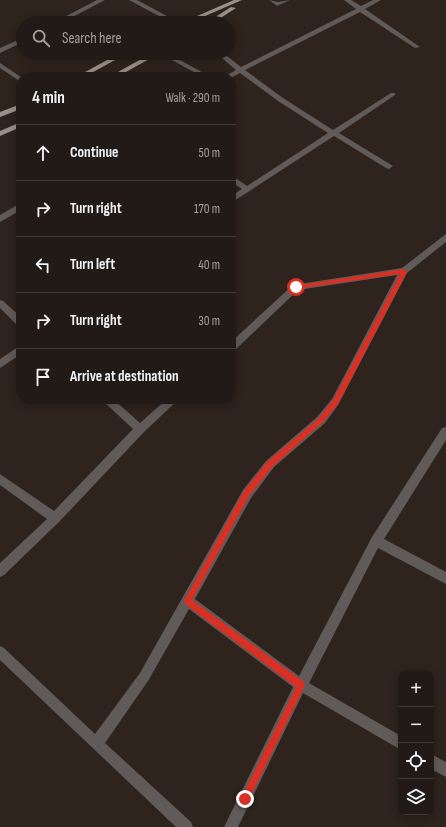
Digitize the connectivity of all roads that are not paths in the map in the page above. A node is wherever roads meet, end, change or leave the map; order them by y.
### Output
1 (102, 0) edge
2 (132, 0) edge
3 (239, 0) edge
4 (246, 0) edge
5 (272, 0) edge
6 (287, 0) edge
7 (347, 0) edge
8 (378, 0) edge
9 (361, 9) junction
10 (70, 16) edge
11 (163, 16) edge
12 (201, 16) edge
13 (220, 16) edge
14 (16, 43) edge
15 (417, 47) dead end
16 (0, 51) edge
17 (112, 60) edge
18 (144, 60) edge
19 (175, 60) edge
20 (227, 60) edge
21 (0, 65) edge
22 (239, 70) junction
23 (89, 72) edge
24 (121, 72) edge
25 (198, 72) edge
26 (236, 72) edge
27 (16, 76) edge
28 (393, 94) dead end
29 (16, 108) edge
30 (0, 115) edge
31 (16, 126) edge
32 (332, 133) junction
33 (0, 134) edge
34 (389, 166) dead end
35 (236, 181) edge
36 (248, 189) junction
37 (236, 197) edge
38 (16, 209) edge
39 (0, 219) edge
40 (446, 237) edge
41 (404, 272) junction
42 (0, 303) edge
43 (16, 318) edge
44 (236, 343) edge
45 (16, 353) edge
46 (0, 364) edge
47 (112, 404) edge
48 (168, 404) edge
49 (140, 429) junction
50 (446, 431) edge
51 (0, 479) edge
52 (55, 518) junction
53 (376, 541) junction
54 (0, 571) edge
55 (446, 578) edge
56 (188, 601) junction
57 (0, 652) edge
58 (301, 685) junction
59 (399, 743) edge
60 (96, 744) junction
61 (434, 763) edge
62 (446, 770) edge
63 (186, 827) edge
64 (231, 827) edge

1 - 10 street
2 - 11 street
3 - 12 main road
4 - 13 main road
5 - 6 street
7 - 9 street
8 - 9 street
9 - 15 street
9 - 22 street
14 - 16 street
17 - 23 main road
18 - 24 main road
19 - 25 street
20 - 22 street
21 - 27 street
22 - 26 street
22 - 32 street
28 - 32 street
29 - 30 main road
31 - 33 main road
32 - 34 street
32 - 36 street
35 - 36 street
36 - 37 street
38 - 39 street
40 - 41 street
41 - 44 street
41 - 56 street
42 - 43 street
45 - 46 street
47 - 49 street
48 - 49 street
49 - 52 street
50 - 53 street
51 - 52 street
52 - 54 street
53 - 55 street
53 - 58 street
56 - 58 street
56 - 60 street
57 - 60 street
58 - 59 street
58 - 64 street
60 - 63 street
61 - 62 street

